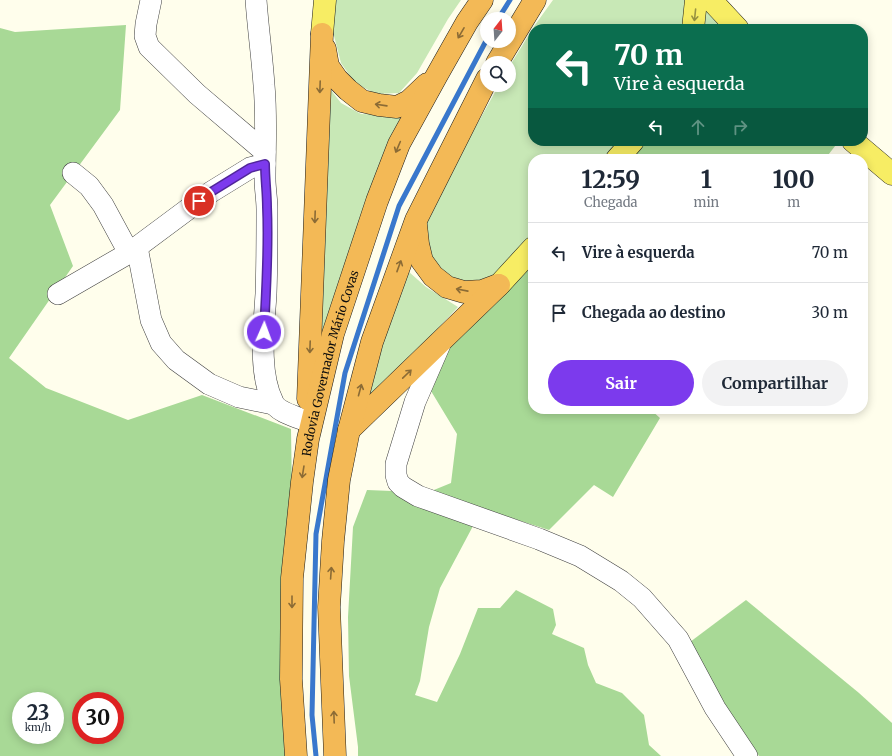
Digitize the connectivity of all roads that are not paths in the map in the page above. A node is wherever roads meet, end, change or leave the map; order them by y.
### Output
1 (151, 0) edge
2 (256, 0) edge
3 (325, 0) edge
4 (482, 0) edge
5 (535, 0) edge
6 (696, 0) edge
7 (711, 0) edge
8 (694, 24) edge
9 (733, 24) edge
10 (322, 34) junction
11 (500, 56) edge
12 (437, 75) junction
13 (480, 92) edge
14 (628, 146) edge
15 (859, 146) edge
16 (621, 154) edge
17 (265, 158) junction
18 (73, 173) dead end
19 (892, 174) edge
20 (416, 220) junction
21 (133, 250) junction
22 (528, 253) edge
23 (499, 285) junction
24 (58, 294) dead end
25 (440, 342) junction
26 (273, 404) junction
27 (307, 430) junction
28 (349, 430) junction
29 (296, 756) edge
30 (335, 756) edge
31 (747, 756) edge

1 - 17 street
2 - 17 street
3 - 10 main road
4 -> 12 highway, Rodovia Governador Mário Covas
5 - 11 highway
6 -> 8 main road
7 - 9 main road
12 -> 10 highway
10 -> 27 highway
12 -> 27 highway, Rodovia Governador Mário Covas
13 - 20 highway
14 - 16 main road
15 - 19 main road
17 - 21 street
17 - 26 street
18 - 21 street
23 -> 20 highway
28 -> 20 highway
21 - 24 street
21 - 26 street
22 - 23 main road
23 - 25 highway
28 -> 25 highway
25 - 31 street
26 - 27 street
27 -> 29 highway, Rodovia Governador Mário Covas
30 -> 28 highway

